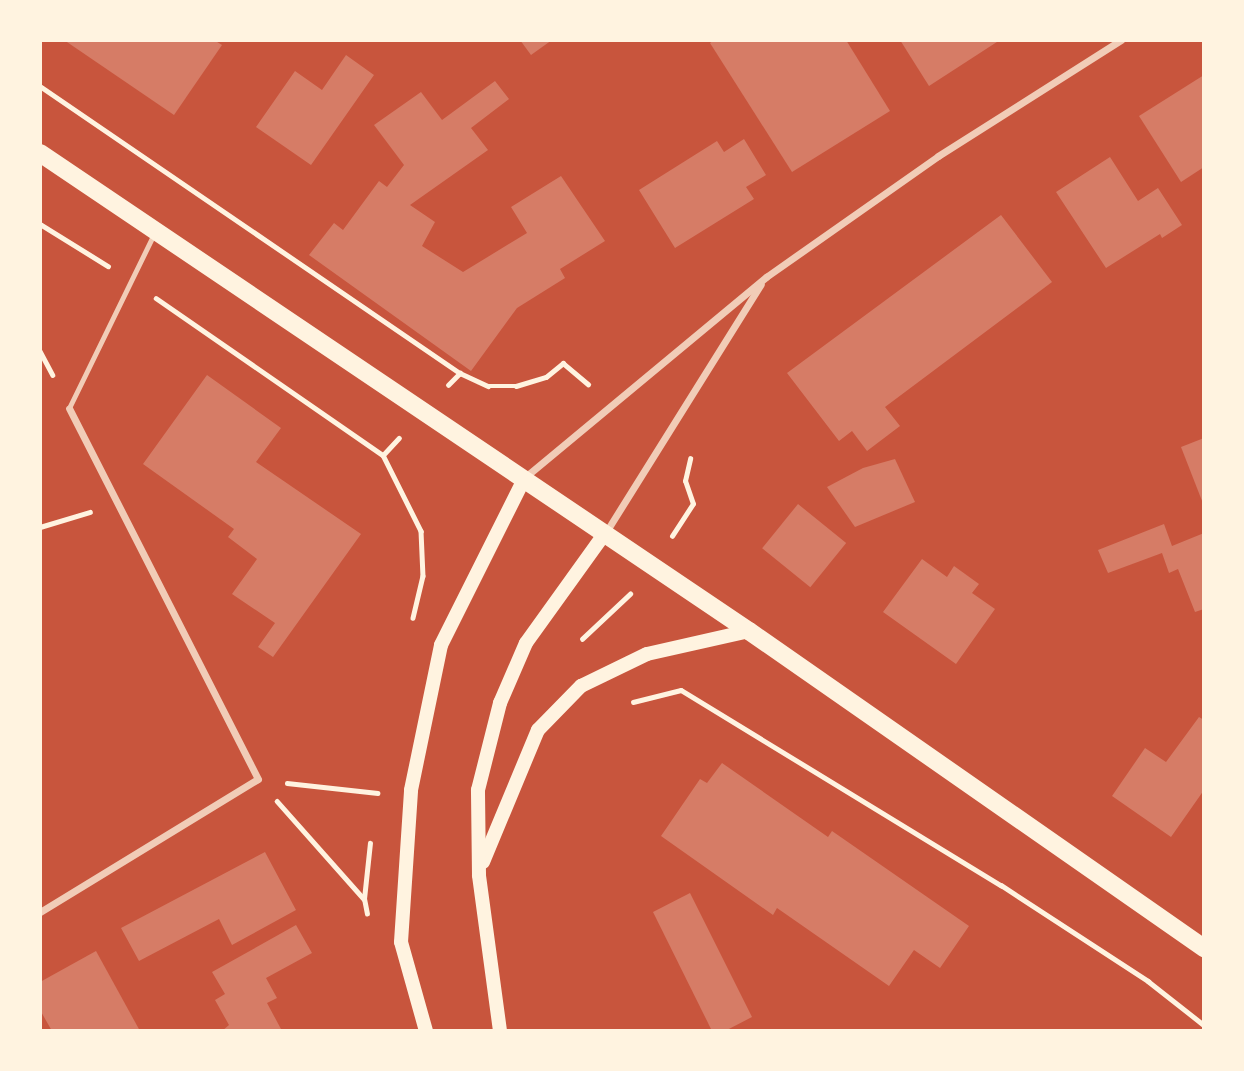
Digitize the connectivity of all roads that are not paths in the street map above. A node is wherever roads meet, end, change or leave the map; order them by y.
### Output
1 (1121, 40) edge
2 (40, 153) edge
3 (155, 231) junction
4 (766, 276) junction
5 (69, 408) joint
6 (524, 479) junction
7 (605, 533) junction
8 (749, 631) junction
9 (481, 867) junction
10 (40, 912) edge
11 (1204, 948) edge
12 (426, 1031) edge
13 (500, 1031) edge

1 - 4 street
2 - 3 main road
3 - 5 lane
3 - 6 main road
4 - 6 street
4 - 7 street
5 - 10 street
6 - 7 main road
6 - 12 main road
7 - 8 main road
7 - 9 main road
8 - 9 main road
8 - 11 main road
9 - 13 main road

